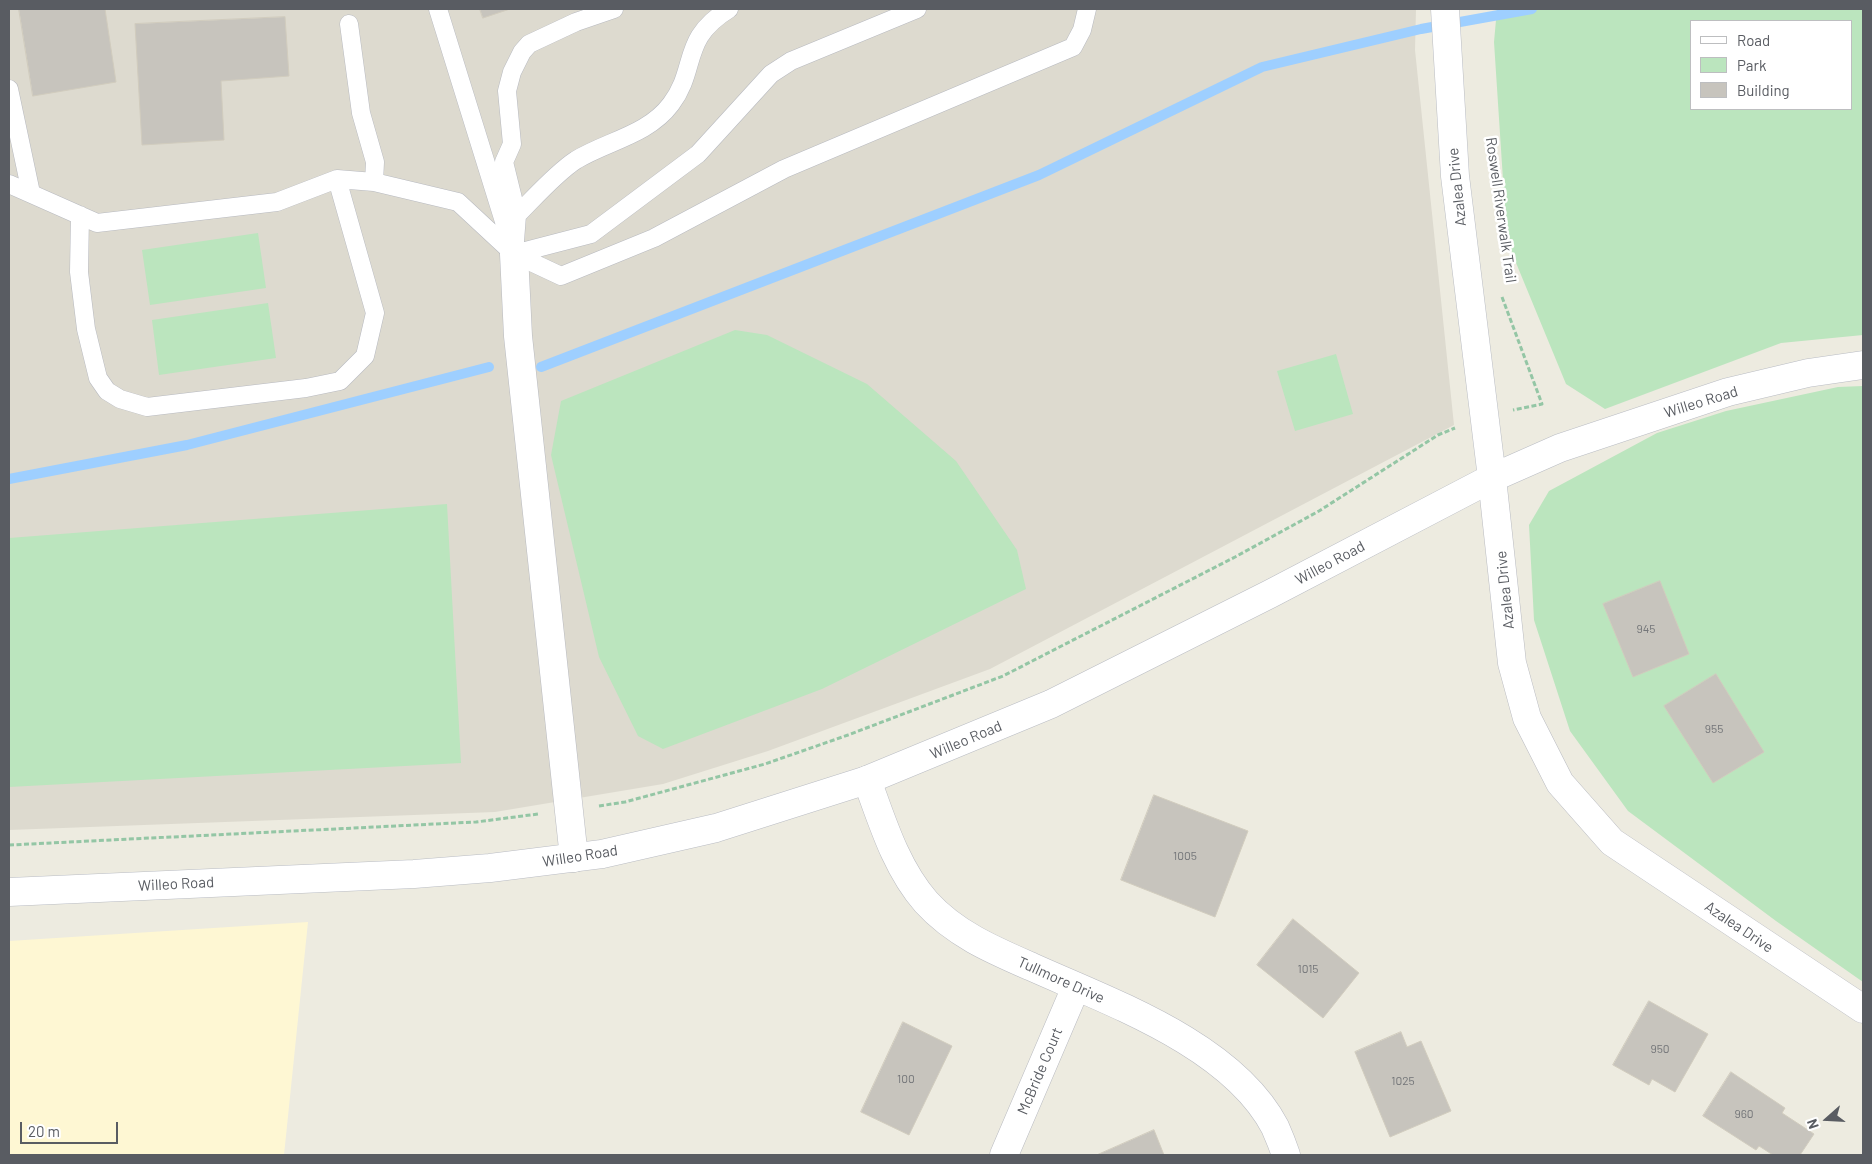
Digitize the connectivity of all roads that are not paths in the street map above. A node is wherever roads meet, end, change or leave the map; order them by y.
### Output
1 (438, 9) edge
2 (614, 9) edge
3 (729, 9) edge
4 (917, 9) edge
5 (1087, 9) edge
6 (1445, 9) edge
7 (349, 24) dead end
8 (9, 89) edge
9 (337, 179) junction
10 (374, 182) junction
11 (9, 184) edge
12 (31, 194) junction
13 (80, 215) junction
14 (517, 215) junction
15 (514, 254) junction
16 (1863, 364) edge
17 (1492, 478) junction
18 (867, 780) junction
19 (574, 858) junction
20 (9, 892) edge
21 (1076, 987) junction
22 (1863, 1010) edge
23 (1004, 1155) edge
24 (1286, 1155) edge

1 - 15 lane
2 - 14 lane
3 - 14 lane
4 - 15 lane
5 - 15 lane
6 - 17 street, Azalea Drive
7 - 10 lane
8 - 12 lane
9 - 10 lane
9 - 13 lane
9 - 13 lane
10 - 15 lane
11 - 12 lane
12 - 13 lane
14 - 15 lane
15 - 19 street
16 - 17 street, Willeo Road
17 - 18 street, Willeo Road
17 - 22 street, Azalea Drive
18 - 19 street, Willeo Road
18 - 21 street, Tullmore Drive
19 - 20 street, Willeo Road
21 - 23 street, McBride Court
21 - 24 street, Tullmore Drive

